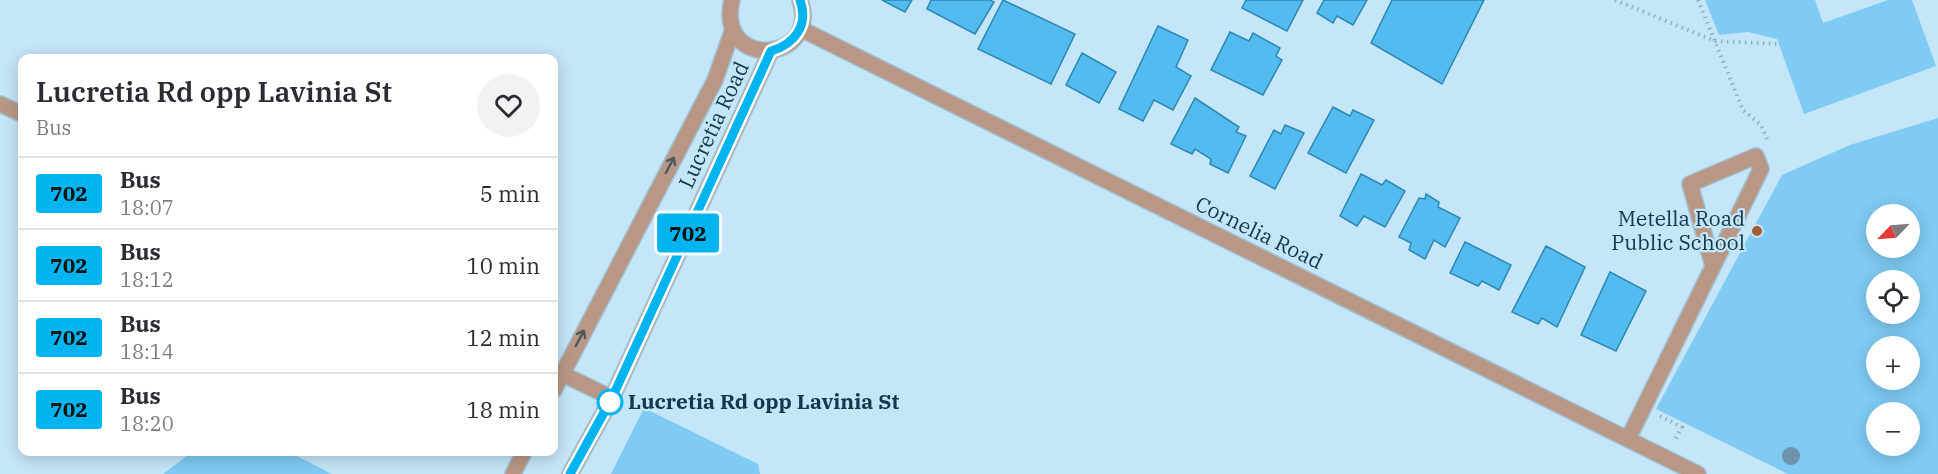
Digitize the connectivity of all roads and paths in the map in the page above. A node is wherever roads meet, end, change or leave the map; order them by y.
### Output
1 (732, 0) edge
2 (800, 0) edge
3 (1614, 0) edge
4 (733, 29) junction
5 (801, 29) junction
6 (1779, 44) dead end
7 (771, 51) junction
8 (0, 104) edge
9 (18, 112) edge
10 (1713, 266) junction
11 (558, 370) edge
12 (558, 372) edge
13 (612, 398) junction
14 (1628, 439) junction
15 (522, 456) edge
16 (513, 474) edge
17 (570, 474) edge
18 (1698, 474) edge

1 - 4 street
2 - 5 street
3 - 6 path
4 - 7 street
11 -> 4 street, Lucretia Road
5 - 7 street
5 - 14 street, Cornelia Road
7 - 13 street, Lucretia Road
8 - 9 street
10 - 10 street
10 - 14 street
12 - 13 street
13 - 17 street, Lucretia Road
14 - 18 street, Cornelia Road
15 - 16 street

